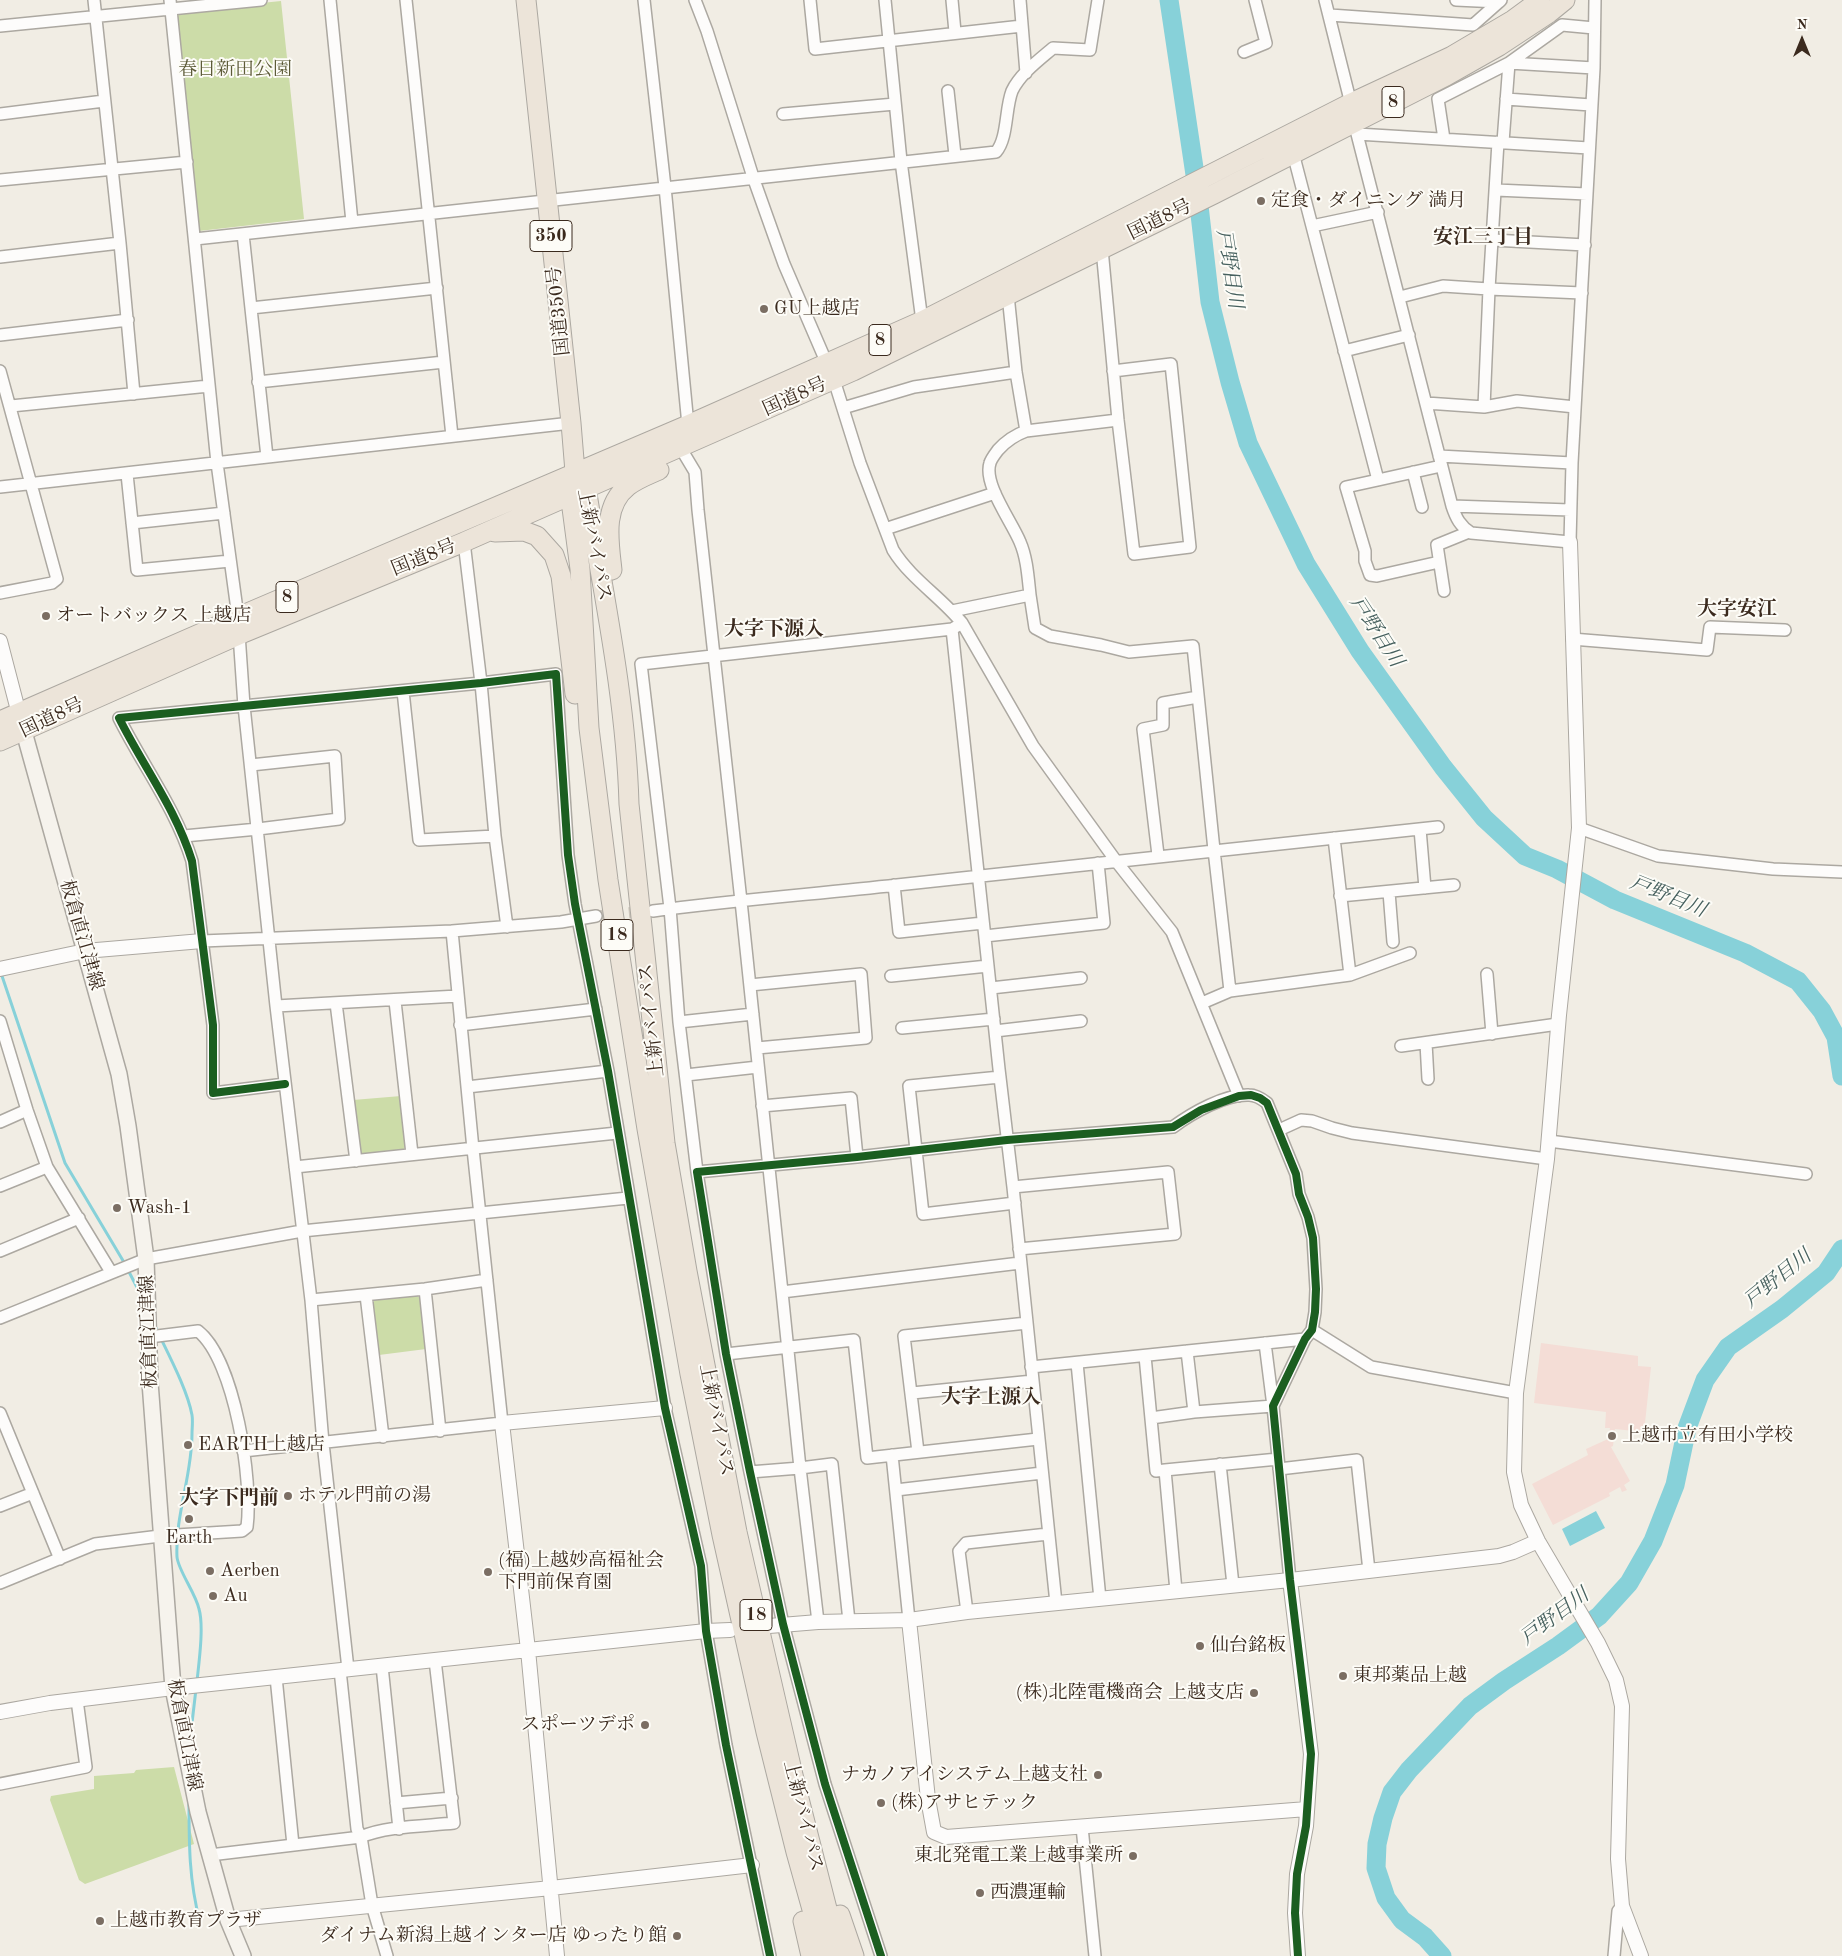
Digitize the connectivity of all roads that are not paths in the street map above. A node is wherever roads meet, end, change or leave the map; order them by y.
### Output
1 (94, 0) edge
2 (261, 0) edge
3 (330, 0) edge
4 (406, 0) edge
5 (526, 0) edge
6 (644, 0) edge
7 (695, 0) edge
8 (810, 0) edge
9 (885, 0) edge
10 (952, 0) edge
11 (1020, 0) edge
12 (1098, 0) edge
13 (1255, 0) edge
14 (1325, 0) edge
15 (1456, 0) edge
16 (1540, 0) edge
17 (1565, 0) edge
18 (1595, 0) edge
19 (1500, 1) edge
20 (215, 2) edge
21 (171, 4) edge
22 (1330, 15) junction
23 (96, 16) junction
24 (0, 26) edge
25 (1022, 26) junction
26 (1594, 28) junction
27 (955, 32) junction
28 (889, 40) junction
29 (1244, 52) dead end
30 (1509, 64) junction
31 (1594, 68) junction
32 (1026, 73) junction
33 (948, 91) dead end
34 (1506, 99) junction
35 (104, 101) junction
36 (895, 104) junction
37 (1591, 105) junction
38 (0, 114) edge
39 (783, 114) dead end
40 (1354, 119) junction
41 (1444, 139) junction
42 (1500, 142) junction
43 (1589, 148) junction
44 (1292, 153) junction
45 (955, 155) junction
46 (901, 161) junction
47 (187, 162) junction
48 (111, 169) junction
49 (753, 177) junction
50 (0, 180) edge
51 (1212, 185) junction
52 (665, 186) junction
53 (1496, 190) junction
54 (1587, 194) junction
55 (547, 199) junction
56 (1178, 201) junction
57 (1378, 212) junction
58 (429, 214) junction
59 (352, 222) junction
60 (1312, 226) junction
61 (243, 234) junction
62 (194, 239) junction
63 (1492, 240) junction
64 (120, 243) junction
65 (1585, 245) junction
66 (1102, 249) junction
67 (0, 257) edge
68 (437, 288) junction
69 (1489, 289) junction
70 (1582, 293) junction
71 (1008, 295) junction
72 (1400, 297) junction
73 (251, 308) junction
74 (128, 320) junction
75 (922, 321) junction
76 (0, 335) edge
77 (1409, 336) junction
78 (1344, 351) junction
79 (444, 362) junction
80 (0, 371) edge
81 (1113, 371) junction
82 (830, 372) junction
83 (1016, 372) junction
84 (258, 382) junction
85 (210, 386) junction
86 (134, 394) junction
87 (1426, 404) junction
88 (11, 406) junction
89 (844, 408) junction
90 (1484, 408) junction
91 (1575, 408) junction
92 (1118, 420) junction
93 (571, 423) junction
94 (688, 425) junction
95 (1026, 431) junction
96 (452, 436) junction
97 (683, 452) junction
98 (267, 457) junction
99 (1440, 461) junction
100 (217, 463) junction
101 (1572, 463) junction
102 (575, 472) junction
103 (1413, 472) junction
104 (127, 474) junction
105 (1378, 480) junction
106 (31, 484) junction
107 (0, 487) edge
108 (578, 491) junction
109 (995, 493) junction
110 (1422, 506) dead end
111 (1452, 506) junction
112 (1570, 510) junction
113 (224, 513) junction
114 (132, 523) junction
115 (885, 529) junction
116 (1469, 532) junction
117 (472, 538) junction
118 (1570, 542) junction
119 (230, 561) junction
120 (1439, 562) junction
121 (1444, 591) dead end
122 (0, 592) edge
123 (1030, 595) junction
124 (952, 611) junction
125 (239, 626) junction
126 (957, 626) junction
127 (1785, 630) dead end
128 (1572, 639) junction
129 (0, 641) edge
130 (714, 656) junction
131 (481, 683) junction
132 (403, 691) junction
133 (1198, 697) junction
134 (244, 706) junction
135 (19, 714) junction
136 (0, 722) edge
137 (24, 732) junction
138 (0, 741) edge
139 (628, 756) junction
140 (251, 766) junction
141 (1438, 827) dead end
142 (1580, 828) junction
143 (258, 829) junction
144 (1420, 829) junction
145 (184, 836) junction
146 (495, 836) junction
147 (1334, 838) junction
148 (1214, 850) junction
149 (1158, 856) junction
150 (1116, 861) junction
151 (1098, 863) junction
152 (1842, 872) edge
153 (979, 876) junction
154 (608, 880) junction
155 (894, 885) junction
156 (1454, 885) dead end
157 (1426, 888) junction
158 (1389, 892) junction
159 (1340, 896) junction
160 (741, 901) junction
161 (670, 908) junction
162 (653, 910) tunnel mouth
163 (596, 916) tunnel mouth
164 (579, 919) junction
165 (984, 923) junction
166 (507, 927) junction
167 (452, 931) junction
168 (985, 936) junction
169 (269, 938) junction
170 (202, 941) junction
171 (1393, 942) dead end
172 (85, 951) junction
173 (1410, 952) dead end
174 (988, 966) junction
175 (0, 968) edge
176 (1487, 974) dead end
177 (1350, 975) junction
178 (891, 976) dead end
179 (1081, 978) dead end
180 (750, 985) junction
181 (991, 988) junction
182 (1230, 991) junction
183 (458, 996) junction
184 (395, 1000) junction
185 (336, 1003) junction
186 (1202, 1003) junction
187 (276, 1006) junction
188 (596, 1009) junction
189 (753, 1014) junction
190 (1082, 1021) dead end
191 (0, 1022) edge
192 (679, 1022) junction
193 (1558, 1024) junction
194 (460, 1025) junction
195 (994, 1025) junction
196 (902, 1028) dead end
197 (1492, 1034) junction
198 (1426, 1043) junction
199 (1401, 1046) dead end
200 (757, 1048) junction
201 (5, 1058) edge
202 (758, 1067) junction
203 (608, 1070) junction
204 (686, 1075) junction
205 (1000, 1077) junction
206 (1428, 1079) dead end
207 (284, 1084) junction
208 (468, 1087) junction
209 (1239, 1096) junction
210 (762, 1106) junction
211 (27, 1110) junction
212 (0, 1122) edge
213 (1279, 1130) junction
214 (617, 1132) junction
215 (1007, 1140) junction
216 (1549, 1141) junction
217 (473, 1149) junction
218 (916, 1149) junction
219 (412, 1154) junction
220 (857, 1157) junction
221 (1547, 1159) junction
222 (356, 1161) junction
223 (768, 1165) junction
224 (47, 1167) junction
225 (294, 1167) junction
226 (697, 1172) junction
227 (1806, 1174) dead end
228 (0, 1186) edge
229 (1013, 1187) junction
230 (628, 1198) junction
231 (1014, 1203) junction
232 (480, 1214) junction
233 (79, 1218) junction
234 (302, 1231) junction
235 (1019, 1249) junction
236 (0, 1251) edge
237 (146, 1259) junction
238 (1020, 1263) junction
239 (111, 1272) junction
240 (487, 1280) junction
241 (425, 1289) junction
242 (782, 1292) junction
243 (366, 1294) junction
244 (311, 1300) junction
245 (0, 1318) edge
246 (1027, 1323) junction
247 (1308, 1334) junction
248 (149, 1337) junction
249 (1265, 1343) junction
250 (788, 1348) junction
251 (1187, 1351) junction
252 (726, 1354) junction
253 (1145, 1356) junction
254 (1077, 1363) junction
255 (1032, 1367) junction
256 (1033, 1381) junction
257 (912, 1393) junction
258 (1516, 1393) junction
259 (1273, 1406) junction
260 (665, 1408) junction
261 (1194, 1412) junction
262 (0, 1413) edge
263 (1151, 1418) junction
264 (502, 1423) junction
265 (440, 1431) junction
266 (383, 1437) junction
267 (1038, 1439) junction
268 (11, 1441) junction
269 (323, 1444) junction
270 (0, 1445) edge
271 (243, 1451) junction
272 (918, 1452) junction
273 (892, 1455) junction
274 (1220, 1464) junction
275 (1278, 1464) junction
276 (800, 1468) junction
277 (1165, 1470) junction
278 (750, 1472) junction
279 (1042, 1473) junction
280 (896, 1490) junction
281 (33, 1493) junction
282 (0, 1506) edge
283 (1048, 1534) junction
284 (160, 1536) junction
285 (1538, 1541) junction
286 (60, 1559) junction
287 (1369, 1571) junction
288 (1290, 1580) junction
289 (0, 1583) edge
290 (1233, 1585) junction
291 (1176, 1591) junction
292 (1100, 1599) junction
293 (1056, 1603) junction
294 (967, 1612) junction
295 (909, 1620) junction
296 (818, 1622) junction
297 (849, 1622) junction
298 (783, 1624) junction
299 (769, 1626) dead end
300 (730, 1630) dead end
301 (706, 1631) junction
302 (528, 1650) junction
303 (436, 1660) junction
304 (382, 1666) junction
305 (344, 1669) junction
306 (276, 1677) junction
307 (173, 1688) junction
308 (76, 1700) junction
309 (0, 1712) edge
310 (792, 1775) junction
311 (0, 1784) edge
312 (452, 1798) junction
313 (396, 1803) junction
314 (1307, 1809) junction
315 (1082, 1827) junction
316 (399, 1829) junction
317 (361, 1837) junction
318 (293, 1845) junction
319 (796, 1852) junction
320 (210, 1855) junction
321 (752, 1865) junction
322 (551, 1888) junction
323 (372, 1905) junction
324 (1622, 1906) junction
325 (228, 1920) junction
326 (243, 1956) edge
327 (387, 1956) edge
328 (557, 1956) edge
329 (770, 1956) edge
330 (811, 1956) edge
331 (826, 1956) edge
332 (839, 1956) edge
333 (854, 1956) edge
334 (881, 1956) edge
335 (1095, 1956) edge
336 (1298, 1956) edge
337 (1614, 1956) edge
338 (1641, 1956) edge

1 - 23 street
2 - 20 street
3 - 59 street
4 - 58 street
5 - 55 highway, 国道350号 / 350
6 - 52 street
7 - 49 street
8 - 28 street
9 - 28 street
10 - 27 street
11 - 25 street
12 - 32 street
13 - 29 street
14 - 22 street
15 - 19 street
16 - 40 highway, 国道8号 / 8
17 - 40 highway, 国道8号 / 8
18 - 26 street
19 - 22 street
20 - 21 street
21 - 23 street
21 - 47 street
22 - 40 street
23 - 24 street
23 - 35 street
25 - 27 street
25 - 32 street
26 - 30 street
26 - 31 street
27 - 28 street
28 - 36 street
30 - 31 street
30 - 34 street
30 - 41 street
31 - 37 street
32 - 45 street
33 - 45 street
34 - 37 street
34 - 42 street
35 - 38 street
35 - 48 street
36 - 39 street
36 - 46 street
37 - 43 street
40 - 41 street
40 - 44 highway, 国道8号 / 8
40 - 51 highway, 国道8号 / 8
40 - 57 street
41 - 42 street
42 - 43 street
42 - 53 street
43 - 54 street
44 - 51 highway, 国道8号 / 8
44 - 60 street
45 - 46 street
46 - 49 street
46 - 75 street
47 - 48 street
47 - 62 street
48 - 50 street
48 - 64 street
49 - 52 street
49 - 82 street
51 - 56 highway, 国道8号 / 8
52 - 55 street
52 - 94 street
53 - 54 street
53 - 63 street
54 - 65 street
55 - 58 street
55 - 93 highway, 国道350号 / 350
56 - 66 highway, 国道8号 / 8
56 - 75 highway, 国道8号 / 8
57 - 60 street
57 - 72 street
58 - 59 street
58 - 68 street
59 - 61 street
60 - 78 street
61 - 62 street
61 - 73 street
62 - 85 street
63 - 65 street
63 - 69 street
64 - 67 street
64 - 74 street
65 - 70 street
66 - 71 highway, 国道8号 / 8
66 - 81 street
68 - 73 street
68 - 79 street
69 - 70 street
69 - 72 street
69 - 90 street
70 - 91 street
71 - 82 highway, 国道8号 / 8
71 - 83 street
72 - 77 street
73 - 84 street
74 - 76 street
74 - 86 street
75 - 82 highway, 国道8号 / 8
77 - 78 street
77 - 87 street
78 - 105 street
79 - 84 street
79 - 96 street
80 - 88 street
81 - 92 street
81 - 92 street
82 - 89 street
82 - 94 highway, 国道8号 / 8
82 - 97 highway, 国道8号 / 8
83 - 89 street
83 - 95 street
84 - 98 street
85 - 86 street
85 - 100 street
86 - 88 street
87 - 90 street
87 - 99 street
88 - 106 street
89 - 115 street
90 - 91 street
91 - 101 street
92 - 95 street
93 - 96 street
93 - 102 highway, 国道350号 / 350
94 - 102 highway, 国道8号 / 8
95 - 109 street
96 - 98 street
97 - 108 highway, 国道8号 / 8
97 - 130 street
97 - 139 highway
98 - 100 street
99 - 101 street
99 - 103 street
99 - 111 street
100 - 104 street
100 - 113 street
101 - 112 street
102 - 108 highway, 上新バイパス / 18
102 - 125 highway, 国道8号 / 8
103 - 105 street
103 - 110 street
104 - 106 street
104 - 114 street
105 - 120 street
106 - 107 street
106 - 122 street
108 - 117 highway, 国道8号 / 8
108 - 139 highway, 上新バイパス / 18
108 - 154 highway, 上新バイパス / 18
109 - 115 street
109 - 123 street
111 - 112 street
111 - 116 street
112 - 118 street
113 - 114 street
113 - 119 street
114 - 119 street
115 - 124 street
116 - 118 street
116 - 120 street
117 - 125 highway, 国道8号 / 8
117 - 131 street
117 - 154 highway
118 - 128 street
119 - 125 street
120 - 121 street
123 - 124 street
123 - 133 street
124 - 126 street
125 - 134 street
125 - 135 highway, 国道8号 / 8
125 - 137 highway, 国道8号 / 8
126 - 130 street
126 - 150 street
126 - 153 street
127 - 128 street
128 - 142 street
129 - 135 street
130 - 160 street
130 - 161 street
131 - 132 street
131 - 146 street
131 - 164 street
132 - 134 street
132 - 146 street
133 - 148 street
133 - 149 street
134 - 140 street
134 - 145 street
135 - 136 highway, 国道8号 / 8
135 - 137 main road, 板倉直江津線
137 - 138 highway, 国道8号 / 8
137 - 172 main road, 板倉直江津線
139 - 310 highway, 上新バイパス / 18
140 - 143 street
140 - 143 street
141 - 144 street
142 - 152 street
142 - 193 street
143 - 145 street
143 - 169 street
144 - 147 street
144 - 157 street
145 - 170 street
146 - 166 street
147 - 148 street
147 - 159 street
148 - 149 street
148 - 182 street
149 - 150 street
150 - 151 street
150 - 186 street
151 - 153 street
151 - 168 street
153 - 155 street
153 - 165 street
154 - 319 highway, 上新バイパス / 18
155 - 160 street
155 - 165 street
156 - 157 street
157 - 158 street
158 - 159 street
158 - 171 street
159 - 177 street
160 - 161 street
160 - 180 street
161 - 162 street
161 - 192 street
163 - 164 street
164 - 166 street
164 - 188 street
165 - 168 street
166 - 167 street
167 - 169 street
167 - 183 street
168 - 174 street
169 - 170 street
169 - 187 street
170 - 172 street
170 - 207 street
172 - 175 street
172 - 237 main road, 板倉直江津線
173 - 177 street
174 - 178 street
174 - 181 street
176 - 197 street
177 - 182 street
179 - 181 street
180 - 189 street
180 - 200 street
181 - 195 street
182 - 186 street
183 - 184 street
183 - 194 street
184 - 185 street
184 - 219 street
185 - 187 street
185 - 222 street
186 - 209 street
187 - 207 street
188 - 194 street
188 - 203 street
189 - 192 street
189 - 200 street
190 - 195 street
191 - 201 street
192 - 204 street
193 - 197 street
193 - 216 street
194 - 208 street
195 - 196 street
195 - 205 street
197 - 198 street
198 - 199 street
198 - 206 street
200 - 202 street
201 - 211 street
202 - 204 street
202 - 210 street
203 - 208 street
203 - 214 street
204 - 226 street
205 - 215 street
205 - 218 street
207 - 225 street
208 - 217 street
209 - 213 street
209 - 215 street
210 - 220 street
210 - 223 street
211 - 212 street
211 - 224 street
213 - 221 street
213 - 247 street
214 - 217 street
214 - 230 street
215 - 218 street
215 - 229 street
216 - 221 street
216 - 227 street
217 - 219 street
217 - 232 street
218 - 220 street
218 - 231 street
219 - 222 street
220 - 223 street
221 - 258 street
222 - 225 street
223 - 226 street
223 - 242 street
224 - 228 street
224 - 233 street
225 - 234 street
226 - 252 street
229 - 231 street
229 - 235 street
230 - 232 street
230 - 260 street
231 - 235 street
232 - 234 street
232 - 240 street
233 - 236 street
233 - 239 street
234 - 237 street
234 - 244 street
235 - 238 street
237 - 239 street
237 - 248 main road, 板倉直江津線
238 - 242 street
238 - 246 street
239 - 245 street
240 - 241 street
240 - 264 street
241 - 243 street
241 - 265 street
242 - 250 street
243 - 244 street
243 - 266 street
244 - 269 street
246 - 255 street
246 - 257 street
247 - 249 street
247 - 258 street
247 - 259 street
248 - 271 street
248 - 284 main road, 板倉直江津線
249 - 251 street
249 - 259 street
250 - 252 street
250 - 273 street
250 - 276 street
251 - 253 street
251 - 261 street
252 - 278 street
253 - 254 street
253 - 263 street
254 - 255 street
254 - 292 street
255 - 256 street
256 - 257 street
256 - 267 street
257 - 272 street
258 - 285 street
259 - 261 street
259 - 275 street
260 - 264 street
260 - 301 street
261 - 263 street
262 - 268 street
263 - 277 street
264 - 265 street
264 - 302 street
265 - 266 street
266 - 269 street
267 - 272 street
267 - 279 street
268 - 270 street
268 - 281 street
269 - 271 street
269 - 305 street
271 - 284 street
272 - 273 street
273 - 280 street
274 - 275 street
274 - 277 street
274 - 290 street
275 - 287 street
275 - 288 street
276 - 278 street
276 - 296 street
276 - 297 street
277 - 291 street
278 - 298 street
279 - 280 street
279 - 283 street
280 - 295 street
281 - 282 street
281 - 286 street
283 - 293 street
283 - 294 street
284 - 286 street
284 - 307 main road, 板倉直江津線
285 - 287 street
285 - 324 street
286 - 289 street
287 - 288 street
288 - 290 street
288 - 314 street
290 - 291 street
291 - 292 street
292 - 293 street
293 - 294 street
294 - 295 street
295 - 297 street
295 - 315 street
296 - 297 street
296 - 298 street
298 - 299 street
298 - 334 street
300 - 301 street
301 - 302 street
301 - 321 street
302 - 303 street
302 - 322 street
303 - 304 street
303 - 312 street
304 - 305 street
304 - 313 street
305 - 306 street
305 - 317 street
306 - 307 street
306 - 318 street
307 - 308 street
307 - 320 main road, 板倉直江津線
308 - 309 street
308 - 311 street
310 - 332 highway, 上新バイパス / 18
310 - 333 highway
312 - 313 street
312 - 316 street
313 - 316 street
314 - 315 street
314 - 336 street
315 - 335 street
316 - 317 street
317 - 318 street
317 - 323 street
318 - 320 street
319 - 330 highway
319 - 331 highway, 上新バイパス / 18
320 - 325 main road, 板倉直江津線
321 - 322 street
321 - 329 street
322 - 323 street
322 - 328 street
323 - 325 street
323 - 327 street
324 - 337 street
324 - 338 street
325 - 326 main road, 板倉直江津線

